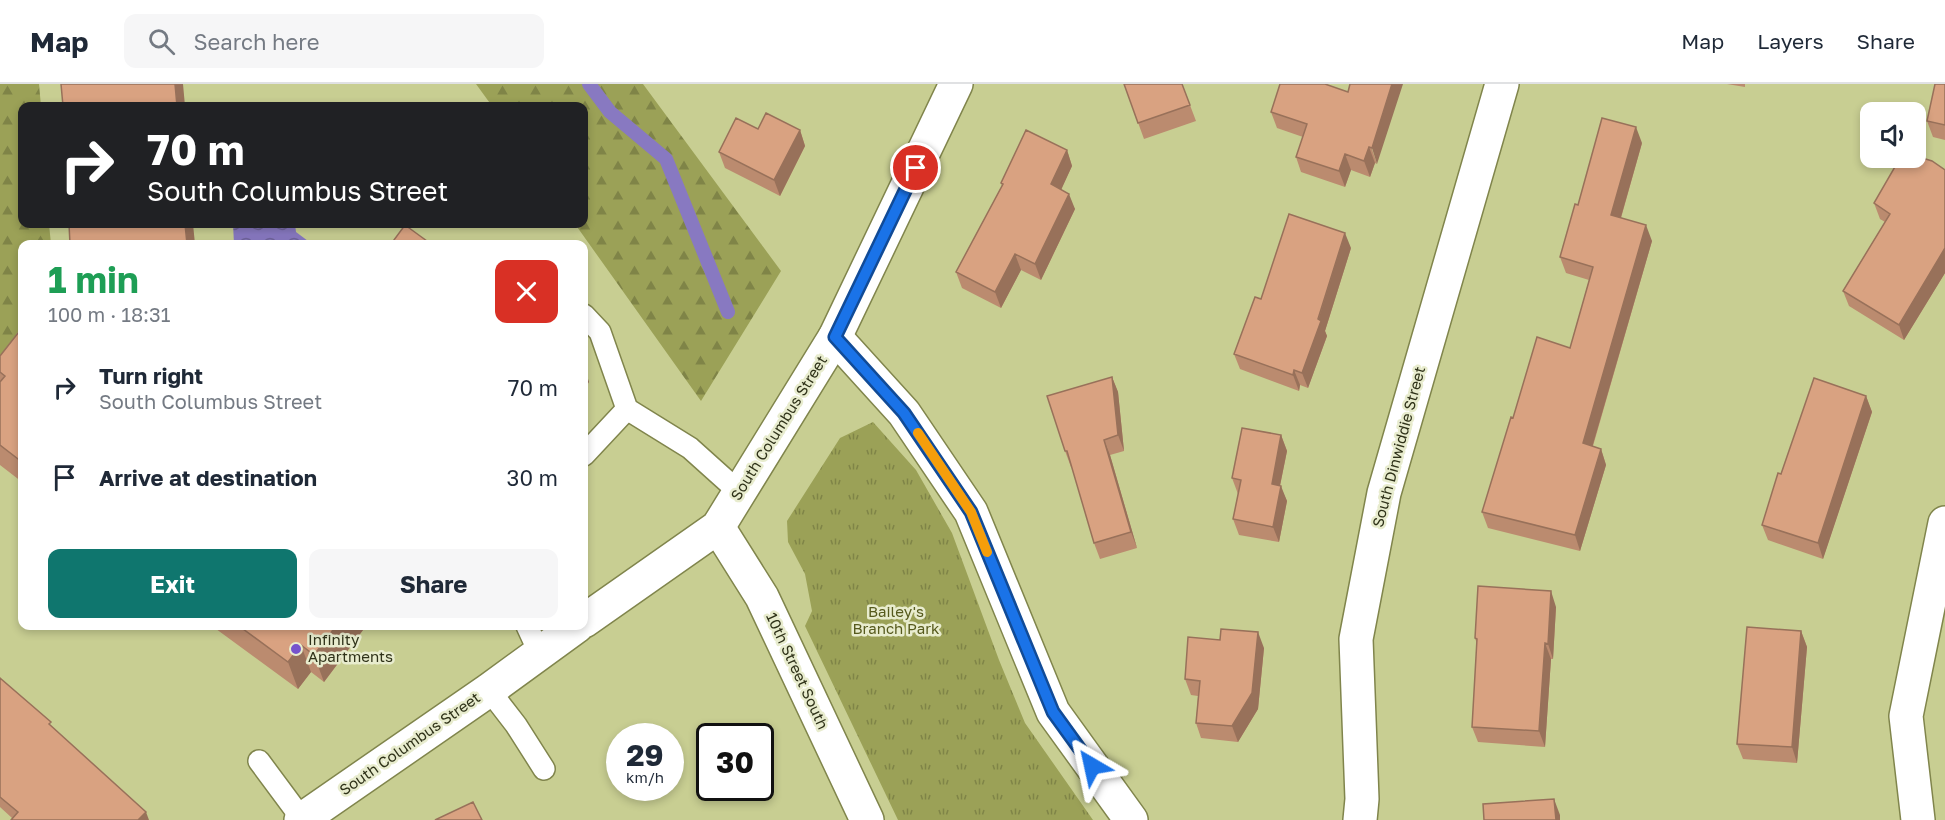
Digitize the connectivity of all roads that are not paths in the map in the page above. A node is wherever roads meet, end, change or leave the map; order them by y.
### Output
1 (956, 84) edge
2 (1502, 84) edge
3 (588, 319) edge
4 (835, 337) junction
5 (627, 409) junction
6 (588, 451) edge
7 (739, 492) junction
8 (1945, 523) edge
9 (717, 527) junction
10 (588, 618) edge
11 (563, 630) edge
12 (533, 639) edge
13 (489, 690) junction
14 (259, 761) dead end
15 (544, 769) dead end
16 (302, 819) edge
17 (867, 820) edge
18 (1131, 820) edge
19 (1360, 820) edge
20 (1918, 820) edge

1 - 4 street, South Columbus Street
2 - 19 street, South Dinwiddie Street
3 - 5 lane
4 - 7 street, South Columbus Street
4 - 18 street
5 - 6 lane
5 - 7 lane
7 - 9 street, South Columbus Street
8 - 20 street
9 - 10 street, South Columbus Street
9 - 17 street, 10th Street South
11 - 12 street, South Columbus Street
12 - 13 street, South Columbus Street
13 - 15 lane
13 - 16 street, South Columbus Street
14 - 16 lane

